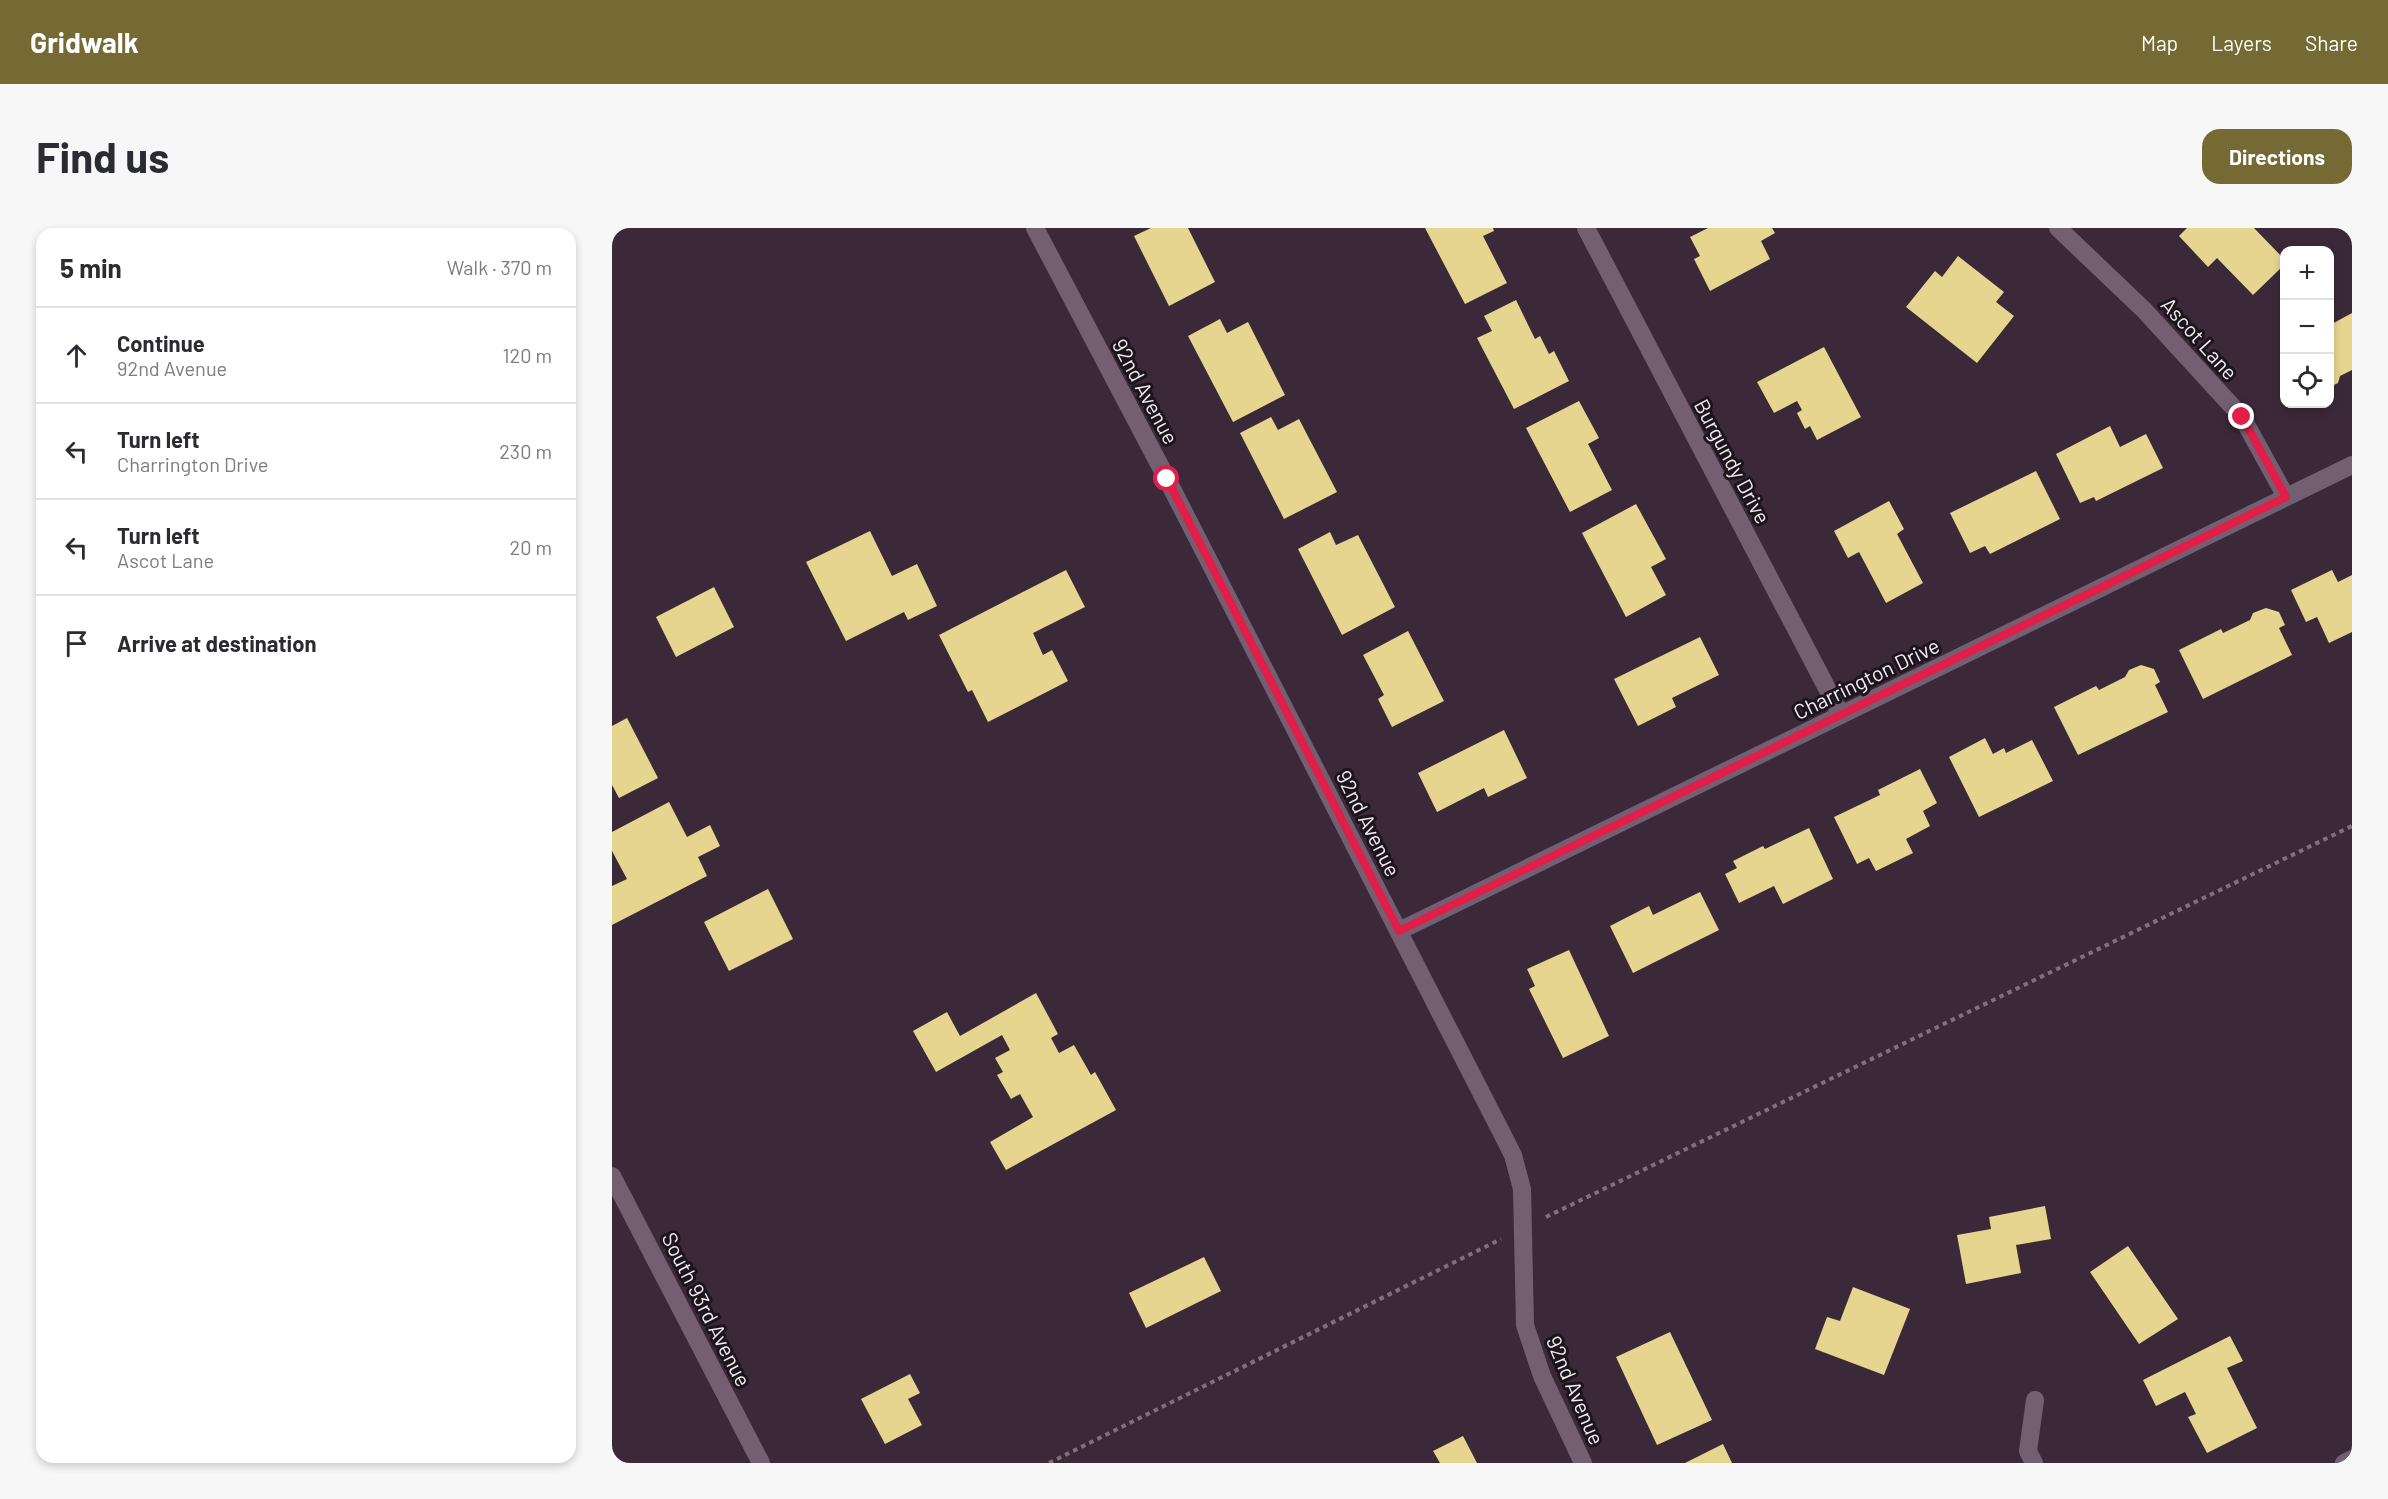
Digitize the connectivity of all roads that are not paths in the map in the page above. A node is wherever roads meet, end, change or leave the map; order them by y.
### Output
1 (1035, 228) edge
2 (1586, 228) edge
3 (2058, 228) edge
4 (2352, 465) edge
5 (2286, 497) junction
6 (1841, 715) junction
7 (1399, 931) junction
8 (612, 1176) edge
9 (2035, 1400) dead end
10 (2352, 1459) edge
11 (761, 1463) edge
12 (1583, 1463) edge
13 (2034, 1463) edge
14 (2344, 1463) edge

1 - 7 street, 92nd Avenue
2 - 6 street, Burgundy Drive
3 - 5 street, Ascot Lane
4 - 5 street, Charrington Drive
5 - 6 street, Charrington Drive
6 - 7 street, Charrington Drive
7 - 12 street, 92nd Avenue
8 - 11 street, South 93rd Avenue
9 - 13 street
10 - 14 street

